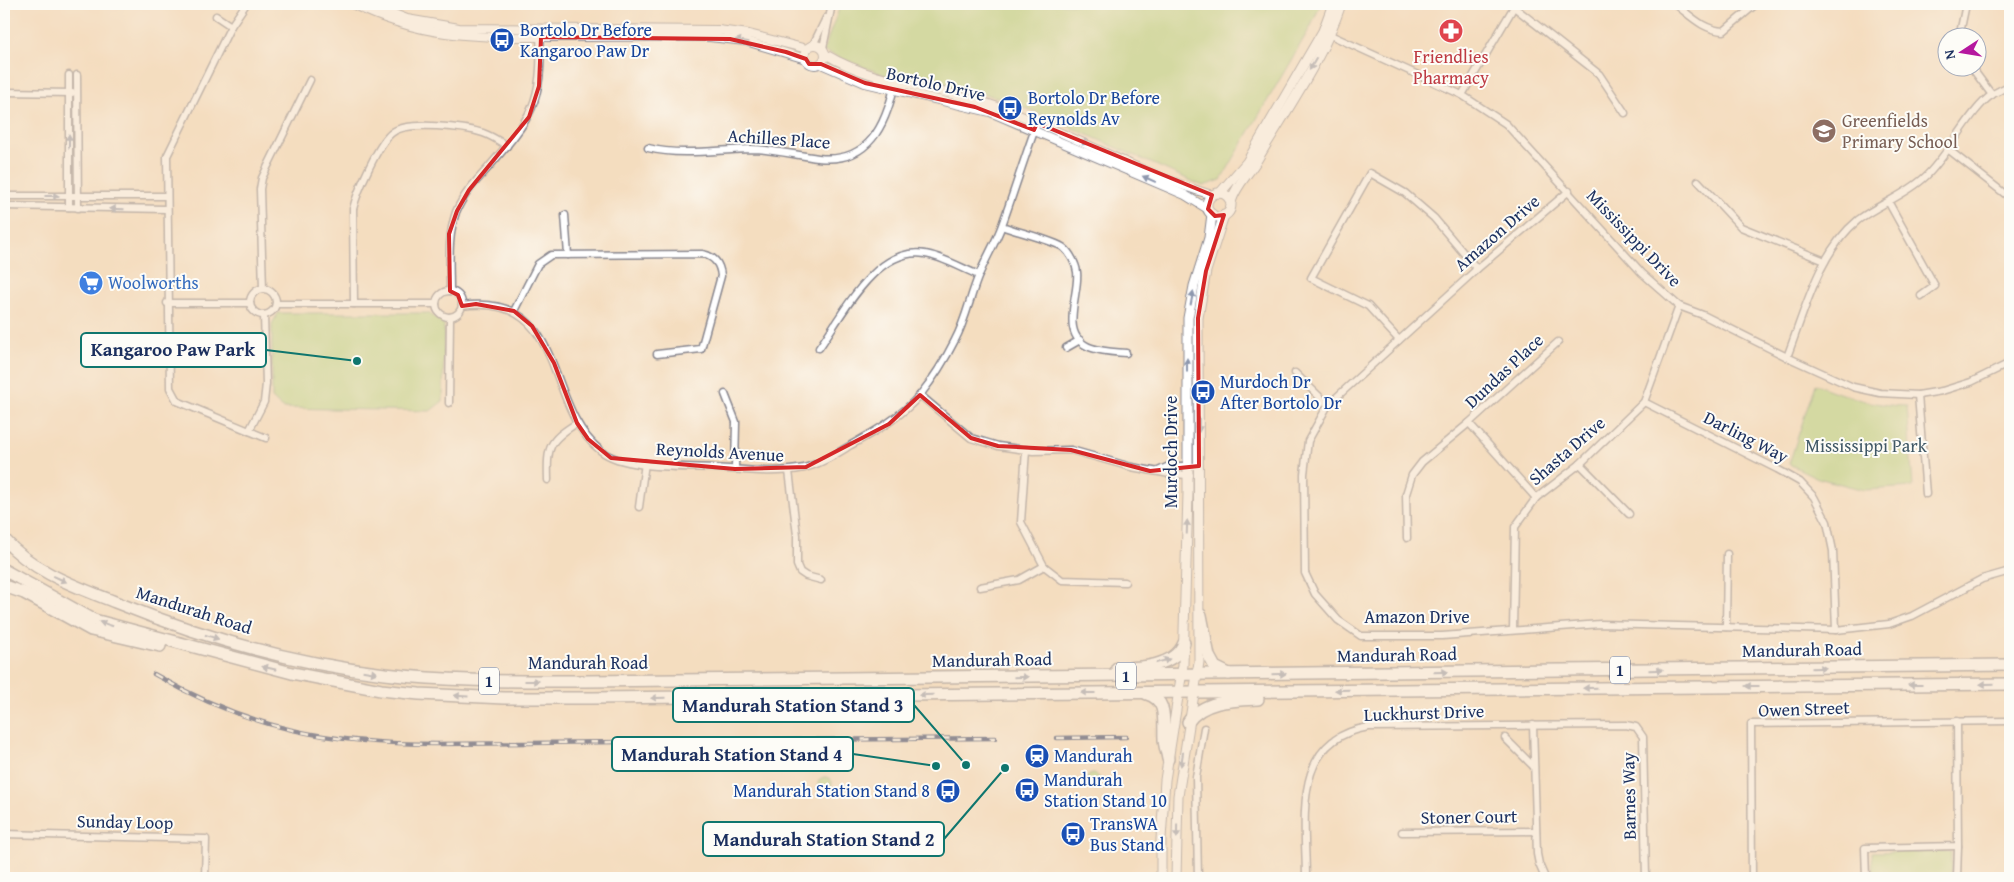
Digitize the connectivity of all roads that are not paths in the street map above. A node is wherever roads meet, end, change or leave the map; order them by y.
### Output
1 (246, 4) edge
2 (352, 4) edge
3 (368, 4) edge
4 (1334, 4) edge
5 (1341, 4) edge
6 (1675, 4) edge
7 (1756, 4) edge
8 (831, 6) edge
9 (1515, 6) edge
10 (1964, 9) dead end
11 (216, 16) dead end
12 (231, 26) junction
13 (1961, 28) edge
14 (540, 33) junction
15 (1326, 33) junction
16 (810, 47) junction
17 (824, 51) junction
18 (806, 59) junction
19 (821, 64) junction
20 (69, 74) dead end
21 (77, 74) dead end
22 (1979, 78) edge
23 (310, 80) dead end
24 (2010, 85) edge
25 (895, 86) junction
26 (4, 92) edge
27 (69, 93) junction
28 (77, 93) junction
29 (1462, 95) junction
30 (1992, 95) junction
31 (1626, 113) dead end
32 (1036, 126) junction
33 (507, 146) junction
34 (648, 148) dead end
35 (1949, 150) junction
36 (1698, 181) dead end
37 (1568, 191) junction
38 (1216, 194) junction
39 (4, 196) edge
40 (69, 196) junction
41 (78, 196) junction
42 (166, 196) junction
43 (2010, 198) edge
44 (1231, 202) junction
45 (1889, 203) junction
46 (4, 206) edge
47 (69, 207) junction
48 (78, 208) junction
49 (166, 209) junction
50 (1210, 211) junction
51 (565, 215) dead end
52 (1224, 216) junction
53 (1002, 226) junction
54 (568, 255) junction
55 (1825, 261) junction
56 (1477, 269) junction
57 (979, 276) junction
58 (263, 289) junction
59 (450, 291) junction
60 (1921, 296) dead end
61 (167, 303) junction
62 (250, 303) junction
63 (276, 304) junction
64 (354, 304) junction
65 (436, 304) junction
66 (462, 306) junction
67 (1679, 306) junction
68 (514, 312) junction
69 (264, 315) junction
70 (450, 317) junction
71 (1080, 340) junction
72 (1399, 340) junction
73 (1558, 342) dead end
74 (819, 348) dead end
75 (1066, 348) dead end
76 (1126, 353) dead end
77 (657, 354) dead end
78 (1787, 357) junction
79 (2010, 363) edge
80 (1295, 372) dead end
81 (725, 394) dead end
82 (920, 395) junction
83 (1918, 395) junction
84 (1644, 402) junction
85 (449, 403) dead end
86 (1328, 405) junction
87 (577, 423) junction
88 (1469, 423) junction
89 (249, 431) junction
90 (266, 438) dead end
91 (1026, 450) junction
92 (645, 463) junction
93 (1580, 464) junction
94 (735, 469) junction
95 (1188, 470) junction
96 (1199, 470) junction
97 (789, 471) junction
98 (548, 480) dead end
99 (1926, 494) dead end
100 (1536, 498) junction
101 (639, 507) dead end
102 (1629, 514) dead end
103 (1407, 538) dead end
104 (4, 539) edge
105 (1727, 554) dead end
106 (1044, 566) junction
107 (4, 570) edge
108 (2010, 571) edge
109 (821, 580) dead end
110 (1125, 582) dead end
111 (4, 586) edge
112 (980, 587) dead end
113 (1200, 615) junction
114 (1726, 627) junction
115 (1514, 630) junction
116 (1836, 630) junction
117 (1184, 643) junction
118 (203, 651) junction
119 (2010, 666) edge
120 (1182, 675) junction
121 (1198, 675) junction
122 (1230, 675) junction
123 (1081, 676) junction
124 (2010, 684) edge
125 (1304, 691) junction
126 (1194, 692) junction
127 (1137, 693) junction
128 (1179, 693) junction
129 (1957, 721) junction
130 (2010, 721) edge
131 (1188, 722) junction
132 (1533, 725) junction
133 (1204, 728) dead end
134 (1505, 738) dead end
135 (1168, 758) junction
136 (1534, 767) junction
137 (1536, 831) junction
138 (1402, 832) dead end
139 (4, 834) edge
140 (1958, 846) junction
141 (205, 878) edge
142 (1161, 878) edge
143 (1176, 878) edge
144 (1198, 878) edge
145 (1306, 878) edge
146 (1545, 878) edge
147 (1646, 878) edge
148 (1752, 878) edge
149 (1866, 878) edge
150 (1957, 878) edge

1 - 12 street
2 - 14 street
3 - 14 street
4 - 15 main road, Murdoch Drive
5 - 15 main road, Murdoch Drive
6 - 7 street
8 - 16 street
8 - 17 street
9 - 29 street
9 - 31 street
10 - 13 street
11 - 12 street
12 - 42 street
14 - 16 street
18 -> 14 street
14 - 33 street
15 - 29 street, Mississippi Drive
15 - 38 main road, Murdoch Drive
15 -> 44 main road, Murdoch Drive
16 - 17 street, Bortolo Drive
16 - 18 street
17 - 19 street
17 - 25 street, Bortolo Drive
18 - 19 street, Bortolo Drive
19 - 25 street, Bortolo Drive
20 - 27 street
21 - 28 street
22 - 30 street
23 - 58 street
24 - 30 street
25 - 32 street, Bortolo Drive
25 - 34 street, Achilles Place
26 - 27 street
27 - 28 street
40 -> 27 street
28 - 41 street
29 - 37 street, Mississippi Drive
30 - 35 street
32 -> 38 street, Bortolo Drive
50 -> 32 street, Bortolo Drive
32 - 53 street, Reynolds Avenue
33 - 59 street
33 - 64 street
35 - 43 street
35 - 45 street
36 - 55 street
37 - 56 street, Amazon Drive
37 - 67 street, Mississippi Drive
38 - 44 main road
38 - 50 main road, Murdoch Drive
39 -> 40 street
40 - 41 street
40 - 47 street
41 - 42 street
41 - 48 street
42 - 49 street
44 - 52 main road, Murdoch Drive
45 - 55 street
45 - 60 street
46 - 47 street
47 - 48 street
49 -> 48 street
49 - 61 street
50 - 52 main road
95 -> 50 main road, Murdoch Drive
51 - 54 street
52 -> 96 main road, Murdoch Drive
53 - 57 street, Reynolds Avenue
53 - 71 street
54 - 68 street
54 - 77 street
55 - 78 street
56 - 72 street, Amazon Drive
56 - 72 street
57 - 74 street
57 - 82 street, Reynolds Avenue
58 - 62 street
58 - 63 street
59 - 65 street
59 - 66 street
61 - 62 street
61 - 89 street
62 - 69 street
63 - 64 street
63 - 69 street
64 - 65 street
65 - 70 street
66 - 68 street, Reynolds Avenue
66 - 70 street
67 - 78 street, Mississippi Drive
67 - 84 street, Shasta Drive
68 - 87 street, Reynolds Avenue
69 - 89 street
70 - 85 street
71 - 75 street
71 - 76 street
72 - 86 street, Amazon Drive
73 - 88 street, Dundas Place
78 - 83 street, Mississippi Drive
79 - 83 street, Mississippi Drive
80 - 86 street
81 - 94 street
82 - 91 street
82 - 97 street, Reynolds Avenue
83 - 99 street
84 - 93 street, Shasta Drive
84 - 116 street, Darling Way
86 - 115 street, Amazon Drive
87 - 92 street, Reynolds Avenue
87 - 98 street
88 - 100 street, Dundas Place
88 - 103 street, Dundas Place
89 - 90 street
91 - 95 street
91 - 106 street
92 - 94 street, Reynolds Avenue
92 - 101 street
93 - 100 street, Shasta Drive
93 - 102 street
94 - 97 street, Reynolds Avenue
95 - 96 street
117 -> 95 main road, Murdoch Drive
96 - 113 main road, Murdoch Drive
97 - 109 street
100 - 115 street, Shasta Drive
104 -> 123 highway, Mandurah Road / 1
105 - 114 street
106 - 110 street
106 - 112 street
118 -> 107 highway, Mandurah Road / 1
108 - 116 street, Amazon Drive
111 - 118 highway, 1
113 - 121 main road, Murdoch Drive
113 - 122 highway
114 - 115 street, Amazon Drive
114 - 116 street, Amazon Drive
117 - 120 main road, Murdoch Drive
123 -> 117 highway
127 -> 118 highway, Mandurah Road / 1
122 -> 119 highway, Mandurah Road / 1
120 - 121 highway, Mandurah Road / 1
120 - 123 highway, Mandurah Road / 1
120 - 128 main road, Murdoch Drive
121 - 122 highway, Mandurah Road / 1
121 - 126 main road, Murdoch Drive
124 -> 125 highway, Mandurah Road / 1
125 - 126 highway, Mandurah Road / 1
125 - 131 highway
126 - 128 highway, Mandurah Road / 1
126 - 131 main road, Murdoch Drive
127 - 128 highway, Mandurah Road / 1
127 - 135 highway
128 - 135 main road, Murdoch Drive
129 - 130 street, Owen Street
129 - 140 street
129 - 148 street, Owen Street
131 -> 143 main road, Murdoch Drive
132 - 136 street
132 - 145 street, Luckhurst Drive
132 - 147 street, Barnes Way
133 - 144 street
134 - 136 street
135 - 142 main road, Murdoch Drive
136 - 137 street
137 - 138 street, Stoner Court
137 - 146 street
139 - 141 street, Sunday Loop
140 - 149 street
140 - 150 street

